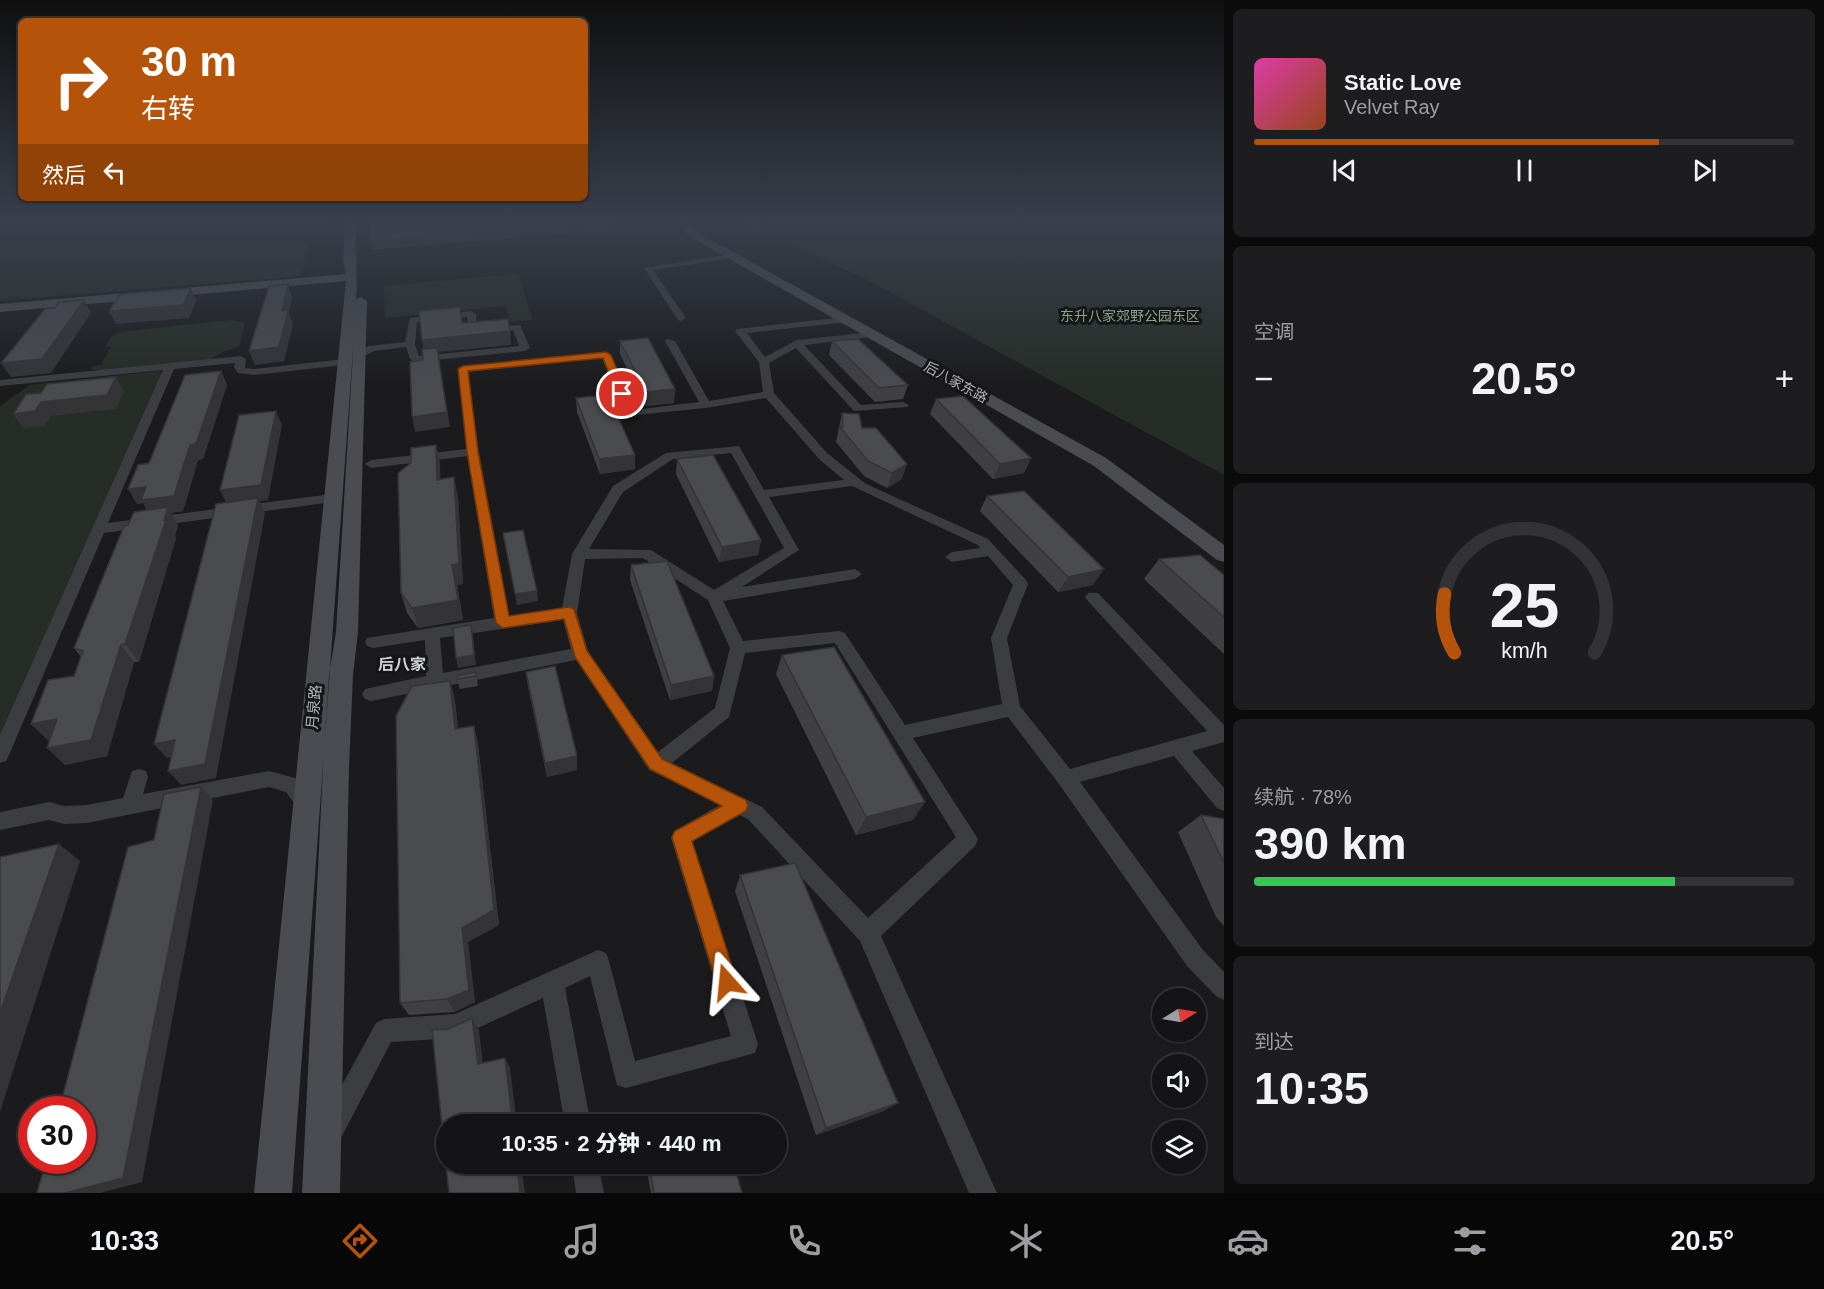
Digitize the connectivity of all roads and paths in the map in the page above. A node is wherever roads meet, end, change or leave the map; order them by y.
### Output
1 (351, 277) joint
2 (361, 277) edge
3 (654, 277) edge
4 (769, 277) edge
5 (0, 308) edge
6 (681, 318) dead end
7 (846, 320) junction
8 (870, 334) junction
9 (670, 341) dead end
10 (797, 343) junction
11 (410, 344) junction
12 (352, 359) junction
13 (764, 362) junction
14 (170, 366) junction
15 (0, 383) edge
16 (769, 394) junction
17 (706, 405) junction
18 (903, 405) dead end
19 (473, 452) junction
20 (371, 464) dead end
21 (855, 482) junction
22 (762, 494) junction
23 (332, 498) junction
24 (99, 529) junction
25 (991, 551) junction
26 (579, 554) junction
27 (1224, 555) edge
28 (952, 557) dead end
29 (855, 574) dead end
30 (714, 597) junction
31 (1093, 597) dead end
32 (569, 613) junction
33 (503, 623) junction
34 (432, 633) junction
35 (373, 642) dead end
36 (738, 648) junction
37 (580, 653) junction
38 (435, 681) junction
39 (371, 694) dead end
40 (1012, 709) junction
41 (901, 733) junction
42 (1223, 736) edge
43 (1177, 747) junction
44 (0, 755) edge
45 (656, 764) junction
46 (139, 777) dead end
47 (1066, 778) junction
48 (1224, 802) edge
49 (307, 805) junction
50 (739, 805) junction
51 (130, 806) junction
52 (0, 821) edge
53 (868, 933) junction
54 (552, 982) junction
55 (1224, 988) edge
56 (576, 1114) edge
57 (323, 1146) junction
58 (587, 1174) edge
59 (273, 1193) edge
60 (321, 1193) edge
61 (590, 1193) edge
62 (983, 1193) edge

1 - 5 main road
1 - 12 main road, 月泉路
2 - 12 main road, 月泉路
3 - 6 street
4 - 7 main road, 后八家东路
7 - 8 main road, 后八家东路
7 - 13 street
8 - 10 street
8 - 27 main road, 后八家东路
9 - 17 street
10 - 13 street
10 - 18 street
11 - 11 street
11 - 12 street
12 - 14 street
12 - 23 main road, 月泉路
12 - 57 main road, 月泉路
13 - 16 street
14 - 15 street
14 - 24 street
16 - 17 street
16 - 21 street
17 - 19 street
19 - 20 street
19 - 33 street
21 - 22 street
21 - 25 street
22 - 26 street
22 - 30 street
23 - 24 street
23 - 49 main road, 月泉路
24 - 44 street
25 - 28 street
25 - 40 street
26 - 30 street
26 - 32 street
29 - 30 street
30 - 36 street
31 - 42 street
32 - 33 street
32 - 37 street
33 - 34 street
34 - 35 street
34 - 38 street
36 - 41 street
36 - 45 street
37 - 38 street
37 - 45 street
38 - 39 street
40 - 41 street
40 - 47 street
41 - 53 street
42 - 43 street
43 - 47 street
43 - 48 street
45 - 50 street
46 - 51 street
47 - 55 street
49 - 51 street
49 - 59 main road, 月泉路
50 - 53 street
50 - 54 street
51 - 52 street
53 - 62 street
54 - 56 street
54 - 57 street
57 - 60 main road, 月泉路
58 - 61 street

